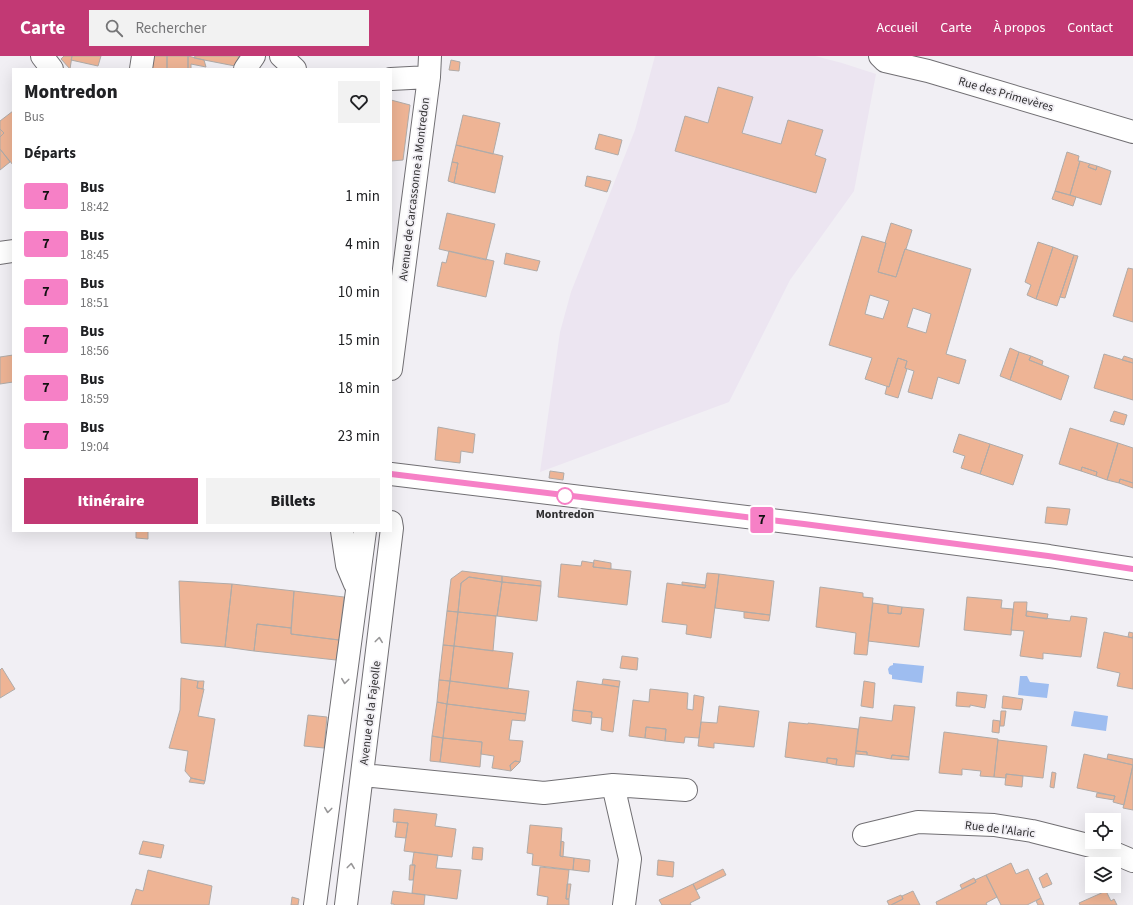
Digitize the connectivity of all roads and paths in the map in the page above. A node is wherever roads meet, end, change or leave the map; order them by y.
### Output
1 (42, 56) edge
2 (143, 56) edge
3 (254, 56) edge
4 (281, 56) edge
5 (886, 59) edge
6 (429, 66) edge
7 (51, 68) edge
8 (141, 68) edge
9 (246, 68) edge
10 (294, 68) edge
11 (392, 79) edge
12 (1133, 132) edge
13 (12, 251) edge
14 (0, 254) edge
15 (392, 361) edge
16 (392, 474) edge
17 (342, 532) edge
18 (365, 532) edge
19 (392, 532) edge
20 (1133, 569) edge
21 (357, 588) junction
22 (384, 592) junction
23 (363, 775) junction
24 (613, 785) junction
25 (686, 790) dead end
26 (864, 835) dead end
27 (1133, 861) edge
28 (315, 905) edge
29 (346, 905) edge
30 (624, 905) edge

1 - 7 street
2 - 8 street
3 - 9 street
4 - 10 street
5 - 12 street, Rue des Primevères
6 - 11 street
6 - 15 street, Avenue de Carcassonne à Montredon
13 - 14 street
16 - 20 street
17 - 21 street
18 - 21 street
19 - 22 street, Avenue de la Fajeolle
21 - 22 street
21 -> 28 street
23 -> 22 street, Avenue de la Fajeolle
23 - 24 street
29 -> 23 street, Avenue de la Fajeolle
24 - 25 street
24 - 30 street
26 - 27 street, Rue de l'Alaric

